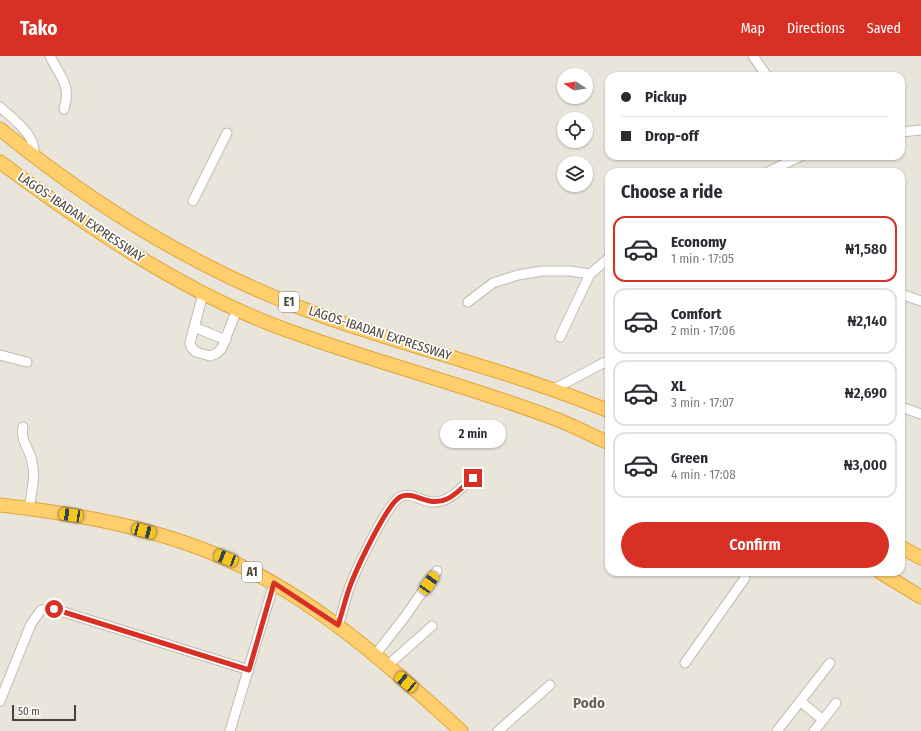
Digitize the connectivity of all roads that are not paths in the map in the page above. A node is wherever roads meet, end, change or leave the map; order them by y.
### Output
1 (50, 56) edge
2 (753, 56) edge
3 (764, 72) edge
4 (0, 107) edge
5 (64, 109) dead end
6 (0, 129) edge
7 (921, 130) edge
8 (905, 132) edge
9 (227, 134) dead end
10 (34, 157) junction
11 (790, 160) edge
12 (0, 162) edge
13 (775, 168) edge
14 (193, 201) dead end
15 (605, 261) edge
16 (590, 274) junction
17 (203, 294) junction
18 (905, 295) edge
19 (921, 301) edge
20 (468, 302) dead end
21 (237, 309) junction
22 (194, 327) junction
23 (560, 337) dead end
24 (226, 340) junction
25 (0, 355) edge
26 (27, 362) dead end
27 (605, 362) edge
28 (554, 389) junction
29 (905, 408) edge
30 (605, 409) edge
31 (921, 414) edge
32 (23, 427) dead end
33 (605, 441) edge
34 (473, 478) dead end
35 (0, 505) edge
36 (29, 509) junction
37 (905, 549) edge
38 (921, 558) edge
39 (437, 571) dead end
40 (745, 576) edge
41 (887, 576) edge
42 (274, 583) junction
43 (921, 596) edge
44 (338, 625) junction
45 (432, 626) dead end
46 (375, 655) junction
47 (685, 663) dead end
48 (830, 663) dead end
49 (387, 666) junction
50 (249, 670) junction
51 (550, 685) dead end
52 (0, 701) edge
53 (800, 701) junction
54 (836, 703) dead end
55 (823, 720) junction
56 (230, 731) edge
57 (461, 731) edge
58 (498, 731) edge
59 (777, 731) edge
60 (814, 731) edge

1 - 5 street
2 - 3 street
4 - 10 street
6 - 10 highway, LAGOS-IBADAN EXPRESSWAY / E1
7 - 8 street
9 - 14 street
10 - 28 highway, LAGOS-IBADAN EXPRESSWAY / E1
11 - 13 street
12 - 17 highway, LAGOS-IBADAN EXPRESSWAY / E1
15 - 16 street
16 - 20 street
16 - 23 street
17 - 21 highway, LAGOS-IBADAN EXPRESSWAY / E1
17 - 22 street
18 - 19 street
21 - 24 street
21 - 33 highway, LAGOS-IBADAN EXPRESSWAY / E1
22 - 24 street
22 - 24 street
25 - 26 street
27 - 28 street
28 - 30 highway, LAGOS-IBADAN EXPRESSWAY / E1
29 - 31 street
32 - 36 street
34 - 44 street
35 - 36 highway, A1
36 - 42 highway, A1
37 - 38 highway
39 - 46 street
40 - 47 street
41 - 43 highway
42 - 44 highway, A1
42 - 50 street
44 - 46 highway, A1
45 - 49 street
46 - 49 highway, A1
48 - 53 street
49 - 57 highway, A1
50 - 52 street
50 - 56 street
51 - 58 street
53 - 55 street
53 - 59 street
54 - 55 street
55 - 60 street

